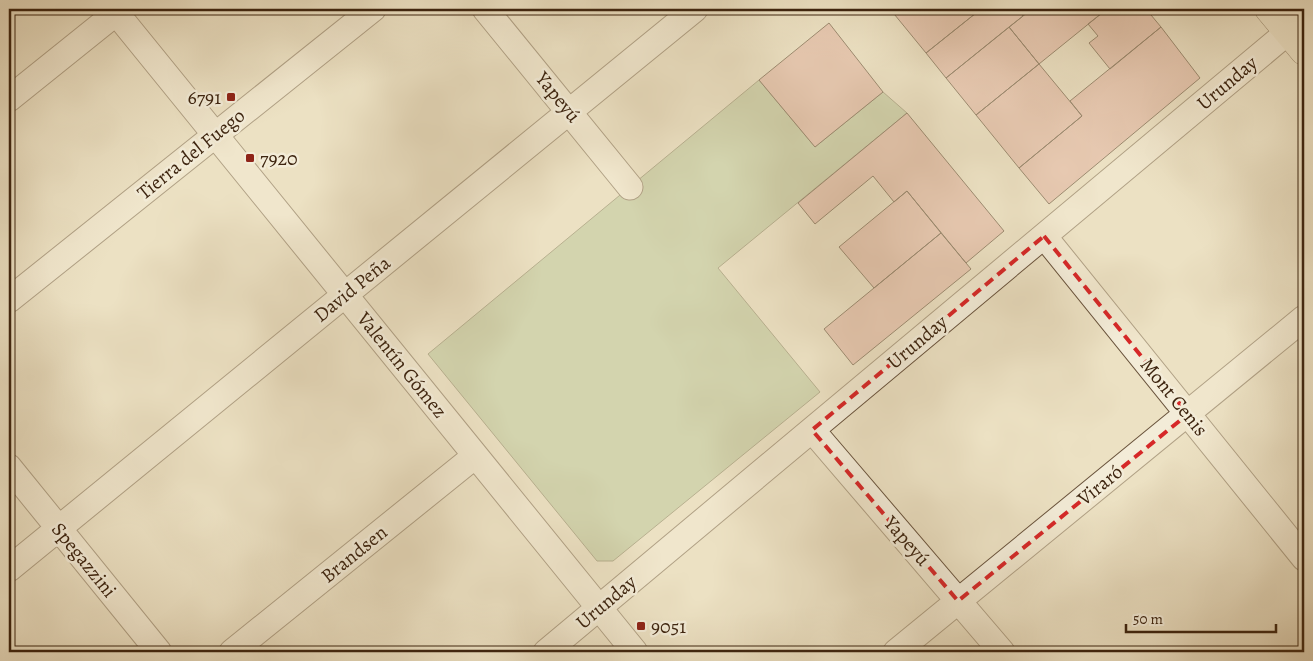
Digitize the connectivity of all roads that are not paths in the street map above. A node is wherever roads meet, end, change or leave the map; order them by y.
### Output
1 (373, 9) edge
2 (485, 9) edge
3 (695, 9) edge
4 (1269, 9) edge
5 (117, 10) edge
6 (1297, 26) edge
7 (9, 99) edge
8 (570, 112) junction
9 (215, 135) junction
10 (630, 187) dead end
11 (1044, 236) junction
12 (345, 295) junction
13 (9, 300) edge
14 (1304, 318) edge
15 (1188, 414) junction
16 (812, 430) junction
17 (475, 456) junction
18 (9, 467) edge
19 (59, 529) junction
20 (1304, 558) edge
21 (9, 569) edge
22 (958, 601) junction
23 (599, 608) junction
24 (159, 652) edge
25 (232, 652) edge
26 (546, 652) edge
27 (635, 652) edge
28 (896, 652) edge
29 (1002, 652) edge

1 - 9 street, Tierra del Fuego
2 - 8 street, Yapeyú
3 - 8 street, David Peña
4 - 6 main road
5 - 7 street
5 - 9 street, Valentín Gómez
6 - 11 street, Urunday
8 - 10 street, Yapeyú
8 - 12 street, David Peña
9 - 12 street, Valentín Gómez
9 - 13 street, Tierra del Fuego
11 - 15 street, Mont Cenis
11 - 16 street, Urunday
12 - 17 street, Valentín Gómez
12 - 19 street, David Peña
14 - 15 street, Viraró
15 - 20 street, Mont Cenis
15 - 22 street, Viraró
16 - 22 street, Yapeyú
16 - 23 street, Urunday
17 - 23 street, Valentín Gómez
17 - 25 street, Brandsen
18 - 19 street, Spegazzini
19 - 21 street, David Peña
19 - 24 street, Spegazzini
22 - 28 street, Viraró
22 - 29 street, Yapeyú
23 - 26 street, Urunday
23 - 27 street, Valentín Gómez

